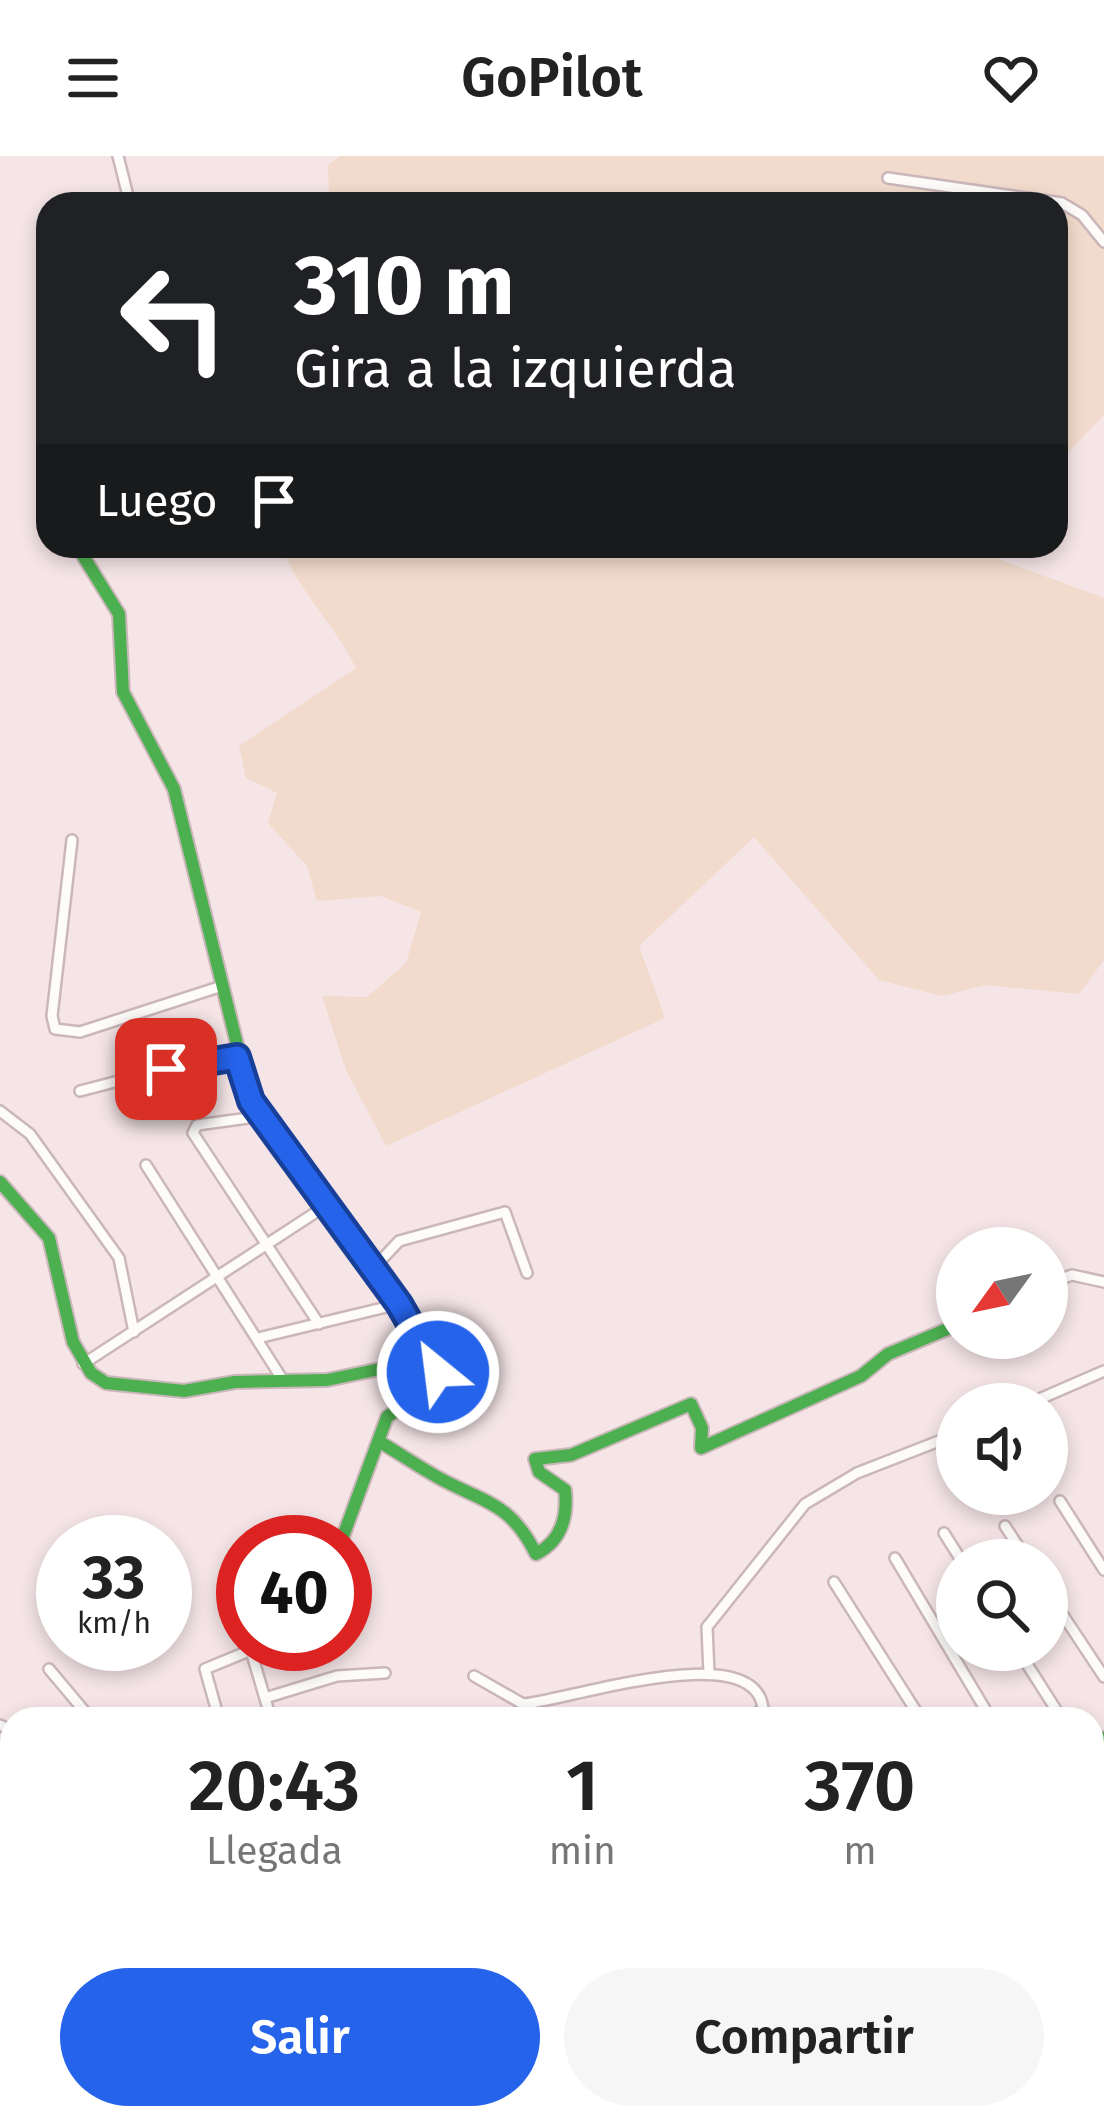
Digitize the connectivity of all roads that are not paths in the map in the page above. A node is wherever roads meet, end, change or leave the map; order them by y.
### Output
1 (118, 156) edge
2 (888, 178) dead end
3 (127, 192) edge
4 (985, 192) edge
5 (1068, 207) edge
6 (1104, 242) edge
7 (84, 558) edge
8 (72, 840) dead end
9 (219, 987) junction
10 (237, 1057) junction
11 (80, 1091) dead end
12 (0, 1111) edge
13 (264, 1115) junction
14 (146, 1165) dead end
15 (0, 1182) edge
16 (324, 1208) junction
17 (271, 1244) junction
18 (374, 1269) junction
19 (527, 1273) dead end
20 (1068, 1276) edge
21 (218, 1277) junction
22 (1104, 1282) edge
23 (399, 1304) junction
24 (319, 1324) junction
25 (134, 1332) junction
26 (936, 1334) edge
27 (257, 1338) junction
28 (433, 1358) junction
29 (83, 1364) junction
30 (1104, 1371) edge
31 (284, 1382) junction
32 (1068, 1387) edge
33 (380, 1442) junction
34 (936, 1442) edge
35 (1068, 1514) edge
36 (352, 1515) edge
37 (1004, 1526) dead end
38 (944, 1533) dead end
39 (948, 1539) edge
40 (1013, 1539) edge
41 (895, 1558) dead end
42 (1104, 1570) edge
43 (834, 1582) dead end
44 (1068, 1623) edge
45 (216, 1664) edge
46 (51, 1671) edge
47 (257, 1671) edge
48 (1031, 1671) edge
49 (386, 1673) dead end
50 (709, 1673) junction
51 (474, 1676) dead end
52 (1104, 1677) edge
53 (265, 1698) junction
54 (81, 1707) edge
55 (216, 1707) edge
56 (268, 1707) edge
57 (763, 1707) edge
58 (913, 1707) edge
59 (984, 1707) edge
60 (1054, 1707) edge

1 - 3 street
2 - 4 street
5 - 6 street
7 - 9 street
8 - 9 street
9 - 10 street
10 - 11 street
10 - 13 street
12 - 25 street
13 - 16 street
13 - 17 street
14 - 21 street
15 - 29 street
16 - 17 street
16 - 18 street
17 - 21 street
17 - 24 street
18 - 19 street
18 - 23 street
20 - 22 street
21 - 25 street
21 - 27 street
23 - 24 street
23 - 28 street
24 - 27 street
25 - 29 street
26 - 33 street
27 - 31 street
28 - 31 street
28 - 33 street
29 - 31 street
30 - 32 street
33 - 36 street
34 - 50 street
35 - 42 street
37 - 40 street
38 - 39 street
41 - 59 street
43 - 58 street
44 - 52 street
45 - 55 street
46 - 54 street
47 - 53 street
48 - 60 street
49 - 53 street
50 - 51 street
50 - 57 street
53 - 56 street

